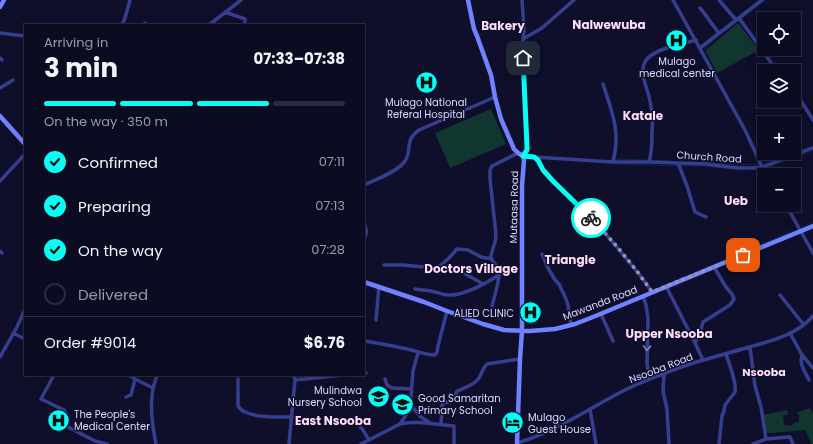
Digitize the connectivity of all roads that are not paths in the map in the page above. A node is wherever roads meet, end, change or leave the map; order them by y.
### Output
1 (4, 0) edge
2 (130, 0) edge
3 (241, 0) edge
4 (468, 0) edge
5 (522, 0) edge
6 (574, 0) edge
7 (673, 0) edge
8 (718, 0) edge
9 (762, 0) edge
10 (0, 6) edge
11 (700, 8) dead end
12 (225, 12) junction
13 (737, 19) junction
14 (122, 23) dead end
15 (210, 24) edge
16 (245, 24) edge
17 (0, 33) edge
18 (720, 33) junction
19 (24, 36) edge
20 (523, 40) junction
21 (696, 40) junction
22 (700, 48) junction
23 (772, 64) edge
24 (13, 80) dead end
25 (603, 84) dead end
26 (0, 88) edge
27 (495, 98) junction
28 (801, 101) edge
29 (0, 116) edge
30 (813, 120) edge
31 (24, 143) edge
32 (813, 148) edge
33 (518, 153) junction
34 (24, 155) edge
35 (523, 156) junction
36 (534, 157) junction
37 (613, 162) junction
38 (649, 162) junction
39 (678, 163) junction
40 (762, 167) junction
41 (0, 181) edge
42 (365, 185) edge
43 (790, 212) edge
44 (706, 217) dead end
45 (365, 226) edge
46 (813, 226) edge
47 (801, 231) junction
48 (365, 236) edge
49 (542, 254) dead end
50 (813, 254) edge
51 (492, 260) junction
52 (384, 265) dead end
53 (438, 267) junction
54 (714, 267) junction
55 (500, 274) junction
56 (365, 282) edge
57 (483, 284) junction
58 (379, 286) junction
59 (666, 286) junction
60 (415, 289) dead end
61 (652, 292) junction
62 (780, 295) dead end
63 (643, 296) junction
64 (492, 306) dead end
65 (447, 311) junction
66 (24, 312) edge
67 (601, 314) junction
68 (813, 316) edge
69 (376, 320) dead end
70 (571, 325) junction
71 (804, 325) junction
72 (522, 331) junction
73 (13, 333) junction
74 (790, 333) junction
75 (24, 338) edge
76 (365, 341) edge
77 (613, 341) dead end
78 (695, 343) junction
79 (750, 347) junction
80 (418, 353) junction
81 (726, 354) junction
82 (802, 355) junction
83 (0, 356) edge
84 (520, 359) junction
85 (703, 360) junction
86 (813, 368) edge
87 (664, 374) junction
88 (53, 376) edge
89 (130, 376) edge
90 (157, 376) edge
91 (294, 376) edge
92 (334, 376) edge
93 (135, 379) junction
94 (238, 379) dead end
95 (385, 379) dead end
96 (650, 379) junction
97 (294, 380) junction
98 (808, 380) dead end
99 (153, 388) junction
100 (411, 389) junction
101 (126, 397) dead end
102 (409, 404) junction
103 (590, 409) junction
104 (292, 417) junction
105 (431, 423) junction
106 (358, 424) dead end
107 (400, 424) junction
108 (441, 424) junction
109 (371, 439) junction
110 (766, 439) junction
111 (107, 444) edge
112 (156, 444) edge
113 (289, 444) edge
114 (361, 444) edge
115 (373, 444) edge
116 (454, 444) edge
117 (517, 444) edge
118 (596, 444) edge
119 (670, 444) edge
120 (719, 444) edge
121 (753, 444) edge
122 (793, 444) edge

1 - 10 street
2 - 14 street
3 - 12 street
4 - 27 street
5 - 20 street
6 - 20 street
7 - 21 street
8 - 13 street
9 - 13 street
11 - 18 street
12 - 15 street
12 - 16 street
13 - 18 street
13 - 23 street
17 - 19 street
18 - 22 street
20 - 35 street
21 - 22 street
21 - 38 street
22 - 40 street
24 - 26 street
25 - 37 street
27 - 33 street
27 - 42 street
28 - 30 street
29 - 31 street
32 - 40 street, Church Road
33 - 35 street
33 - 51 street
34 - 41 street
35 - 36 street, Church Road
35 - 72 street, Mutaasa Road
36 - 37 street, Church Road
36 - 61 street
37 - 38 street, Church Road
38 - 39 street, Church Road
39 - 40 street, Church Road
39 - 44 street
43 - 47 street
45 - 48 street
46 - 47 street, Mawanda Road
47 - 50 street
47 - 54 street, Mawanda Road
49 - 70 street
51 - 53 street
51 - 55 street
52 - 53 street
53 - 57 street
54 - 59 street, Mawanda Road
54 - 78 street
55 - 57 street
55 - 64 street
56 - 58 street, Mawanda Road
57 - 60 street
58 - 65 street, Mawanda Road
58 - 69 street
59 - 61 street, Mawanda Road
59 - 78 street
61 - 63 street, Mawanda Road
62 - 71 street
63 - 67 street, Mawanda Road
63 -> 96 street
65 - 72 street, Mawanda Road
65 - 80 street
66 - 73 street
67 - 70 street, Mawanda Road
67 - 77 street
68 - 71 street, Nsooba Road
70 - 72 street, Mawanda Road
71 - 74 street, Nsooba Road
72 - 84 street, Mutaasa Road
73 - 75 street
73 - 83 street
74 - 79 street, Nsooba Road
74 - 82 street
76 - 80 street
78 - 85 street
79 - 81 street, Nsooba Road
79 - 110 street
80 - 100 street
81 - 85 street, Nsooba Road
81 - 120 street
82 - 86 street
82 - 98 street
84 - 108 street
84 - 117 street, Mutaasa Road
85 - 87 street, Nsooba Road
87 - 96 street, Nsooba Road
87 - 119 street
88 - 111 street
89 - 93 street
90 - 99 street
91 - 97 street
92 - 97 street
93 - 99 street
93 - 101 street
94 - 104 street
95 - 100 street
96 - 103 street, Nsooba Road
97 - 104 street
99 - 112 street
100 - 102 street
102 - 105 street
102 - 107 street
103 - 117 street, Nsooba Road
103 - 118 street
104 - 113 street
105 - 107 street
105 - 108 street
106 - 109 street
107 - 109 street
108 - 116 street
109 - 114 street
109 - 115 street
110 - 121 street
110 - 122 street

